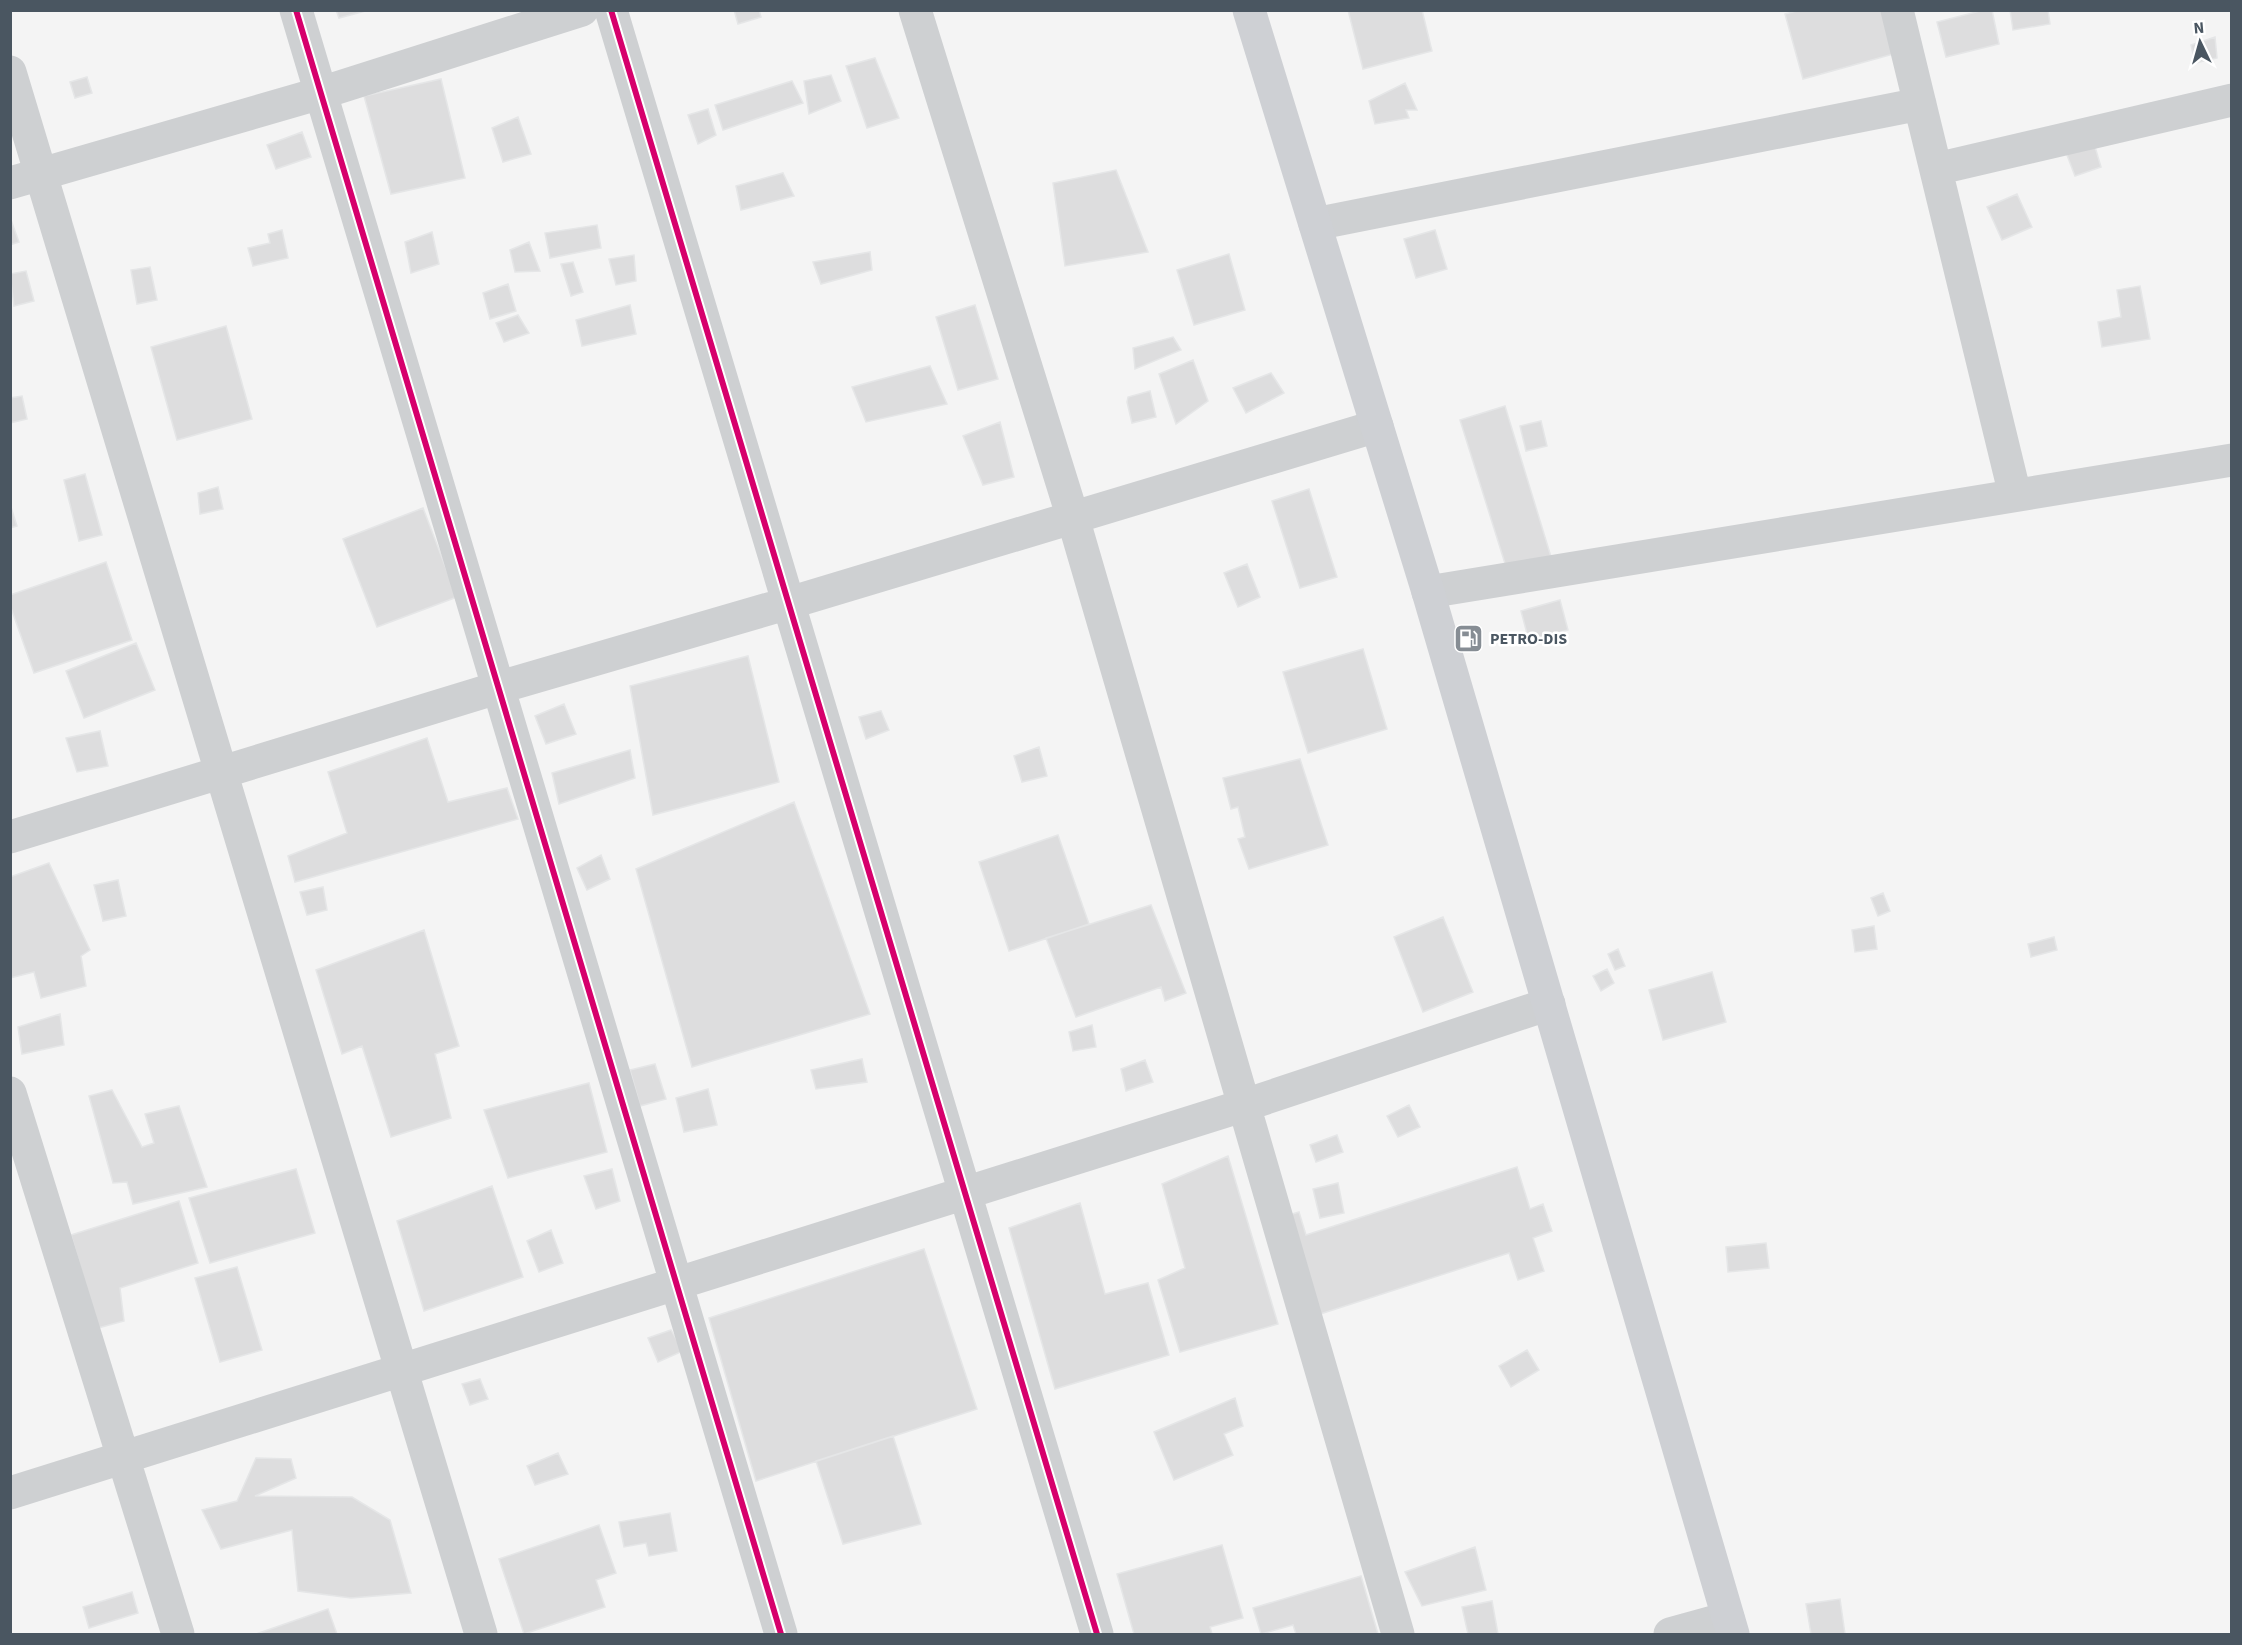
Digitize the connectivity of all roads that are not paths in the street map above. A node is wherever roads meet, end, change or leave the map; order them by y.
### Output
1 (296, 10) edge
2 (582, 10) edge
3 (611, 10) edge
4 (915, 10) edge
5 (1249, 10) edge
6 (1897, 10) edge
7 (10, 72) edge
8 (321, 93) junction
9 (2232, 100) edge
10 (1920, 104) junction
11 (1936, 169) junction
12 (41, 174) junction
13 (10, 183) edge
14 (1315, 224) junction
15 (1377, 426) junction
16 (2232, 460) edge
17 (2015, 495) junction
18 (1073, 518) junction
19 (1428, 592) junction
20 (789, 603) junction
21 (497, 688) junction
22 (221, 774) junction
23 (10, 837) edge
24 (1548, 1004) junction
25 (10, 1093) edge
26 (1242, 1106) junction
27 (965, 1193) junction
28 (676, 1284) junction
29 (402, 1370) junction
30 (124, 1457) junction
31 (10, 1493) edge
32 (1731, 1626) edge
33 (178, 1635) edge
34 (481, 1635) edge
35 (781, 1635) edge
36 (1097, 1635) edge
37 (1398, 1635) edge
38 (1670, 1635) edge

1 - 8 street
2 - 8 street
3 - 20 street
4 - 18 street
5 - 14 street
6 - 10 street
7 - 12 street
8 - 12 street
8 - 21 street
9 - 11 street
10 - 11 street
10 - 14 street
11 - 17 street
12 - 13 street
12 - 22 street
14 - 15 street
15 - 18 street
15 - 19 street
16 - 17 street
17 - 19 street
18 - 20 street
18 - 26 street
19 - 24 street
20 - 21 street
20 - 27 street
21 - 22 street
21 - 28 street
22 - 23 street
22 - 29 street
24 - 26 street
24 - 32 street
25 - 30 street
26 - 27 street
26 - 37 street
27 - 28 street
27 - 36 street
28 - 29 street
28 - 35 street
29 - 30 street
29 - 34 street
30 - 31 street
30 - 33 street
32 - 38 street

